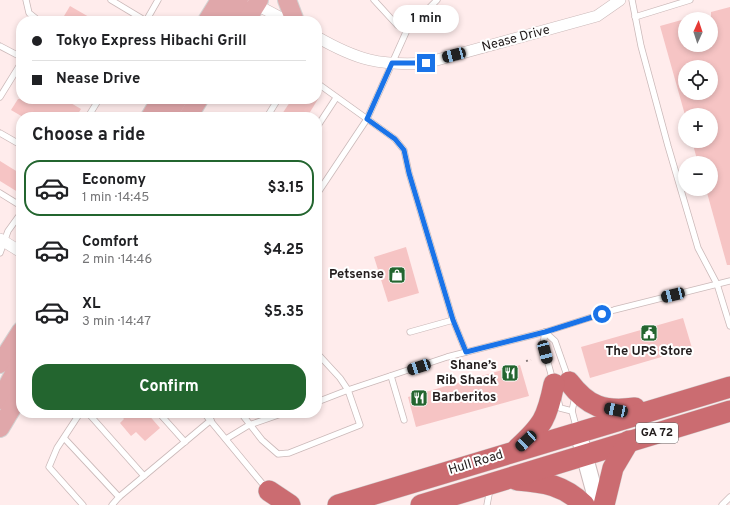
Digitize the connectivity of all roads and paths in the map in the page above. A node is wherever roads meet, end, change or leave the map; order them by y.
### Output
1 (26, 0) edge
2 (111, 0) edge
3 (158, 0) edge
4 (220, 0) edge
5 (239, 0) edge
6 (287, 0) edge
7 (374, 0) edge
8 (437, 0) edge
9 (620, 0) edge
10 (632, 0) edge
11 (690, 0) edge
12 (254, 2) edge
13 (33, 16) edge
14 (138, 16) edge
15 (149, 16) edge
16 (210, 16) edge
17 (228, 16) edge
18 (248, 16) edge
19 (278, 16) edge
20 (293, 16) edge
21 (635, 17) junction
22 (407, 30) junction
23 (322, 40) edge
24 (0, 46) edge
25 (16, 54) edge
26 (392, 63) junction
27 (16, 71) edge
28 (322, 87) edge
29 (0, 97) edge
30 (336, 98) junction
31 (322, 119) edge
32 (367, 119) junction
33 (0, 133) edge
34 (16, 142) edge
35 (322, 186) edge
36 (0, 193) edge
37 (16, 203) edge
38 (16, 219) edge
39 (2, 240) edge
40 (16, 249) edge
41 (0, 253) edge
42 (730, 281) edge
43 (717, 284) junction
44 (453, 320) junction
45 (730, 326) edge
46 (410, 332) dead end
47 (545, 332) junction
48 (16, 339) edge
49 (466, 352) junction
50 (322, 358) edge
51 (531, 360) dead end
52 (526, 361) dead end
53 (0, 364) edge
54 (16, 370) edge
55 (391, 376) junction
56 (561, 383) junction
57 (730, 387) edge
58 (348, 390) junction
59 (0, 400) edge
60 (322, 400) edge
61 (16, 401) edge
62 (669, 405) junction
63 (572, 411) junction
64 (730, 411) edge
65 (77, 418) edge
66 (92, 418) edge
67 (163, 418) edge
68 (244, 418) edge
69 (269, 418) edge
70 (211, 420) joint
71 (404, 420) dead end
72 (249, 425) junction
73 (0, 428) edge
74 (578, 432) junction
75 (64, 439) junction
76 (226, 439) junction
77 (629, 441) junction
78 (185, 442) junction
79 (516, 451) junction
80 (584, 455) junction
81 (144, 476) junction
82 (498, 482) junction
83 (119, 497) junction
84 (730, 497) edge
85 (268, 498) edge
86 (437, 502) edge
87 (84, 505) edge
88 (112, 505) edge
89 (290, 505) edge
90 (338, 505) edge
91 (487, 505) edge
92 (584, 505) edge
93 (598, 505) edge
94 (604, 505) edge
95 (722, 505) edge

1 - 13 lane
2 - 14 lane
3 - 15 lane
4 - 16 main road
5 - 17 main road
6 - 20 main road
7 - 22 lane
8 - 22 lane
9 - 26 street, Nease Drive
10 - 21 lane
11 - 21 lane
12 - 18 main road
12 - 19 street
21 - 43 lane
22 - 26 lane
23 - 26 street, Nease Drive
24 - 25 lane
26 - 32 lane
27 - 29 lane
28 - 30 lane
30 - 31 lane
30 - 32 lane
32 - 35 lane
32 - 44 lane
33 - 34 lane
36 - 37 lane
38 - 39 lane
39 - 40 street
39 - 41 lane
42 - 43 lane
43 - 45 lane
43 - 47 lane
44 - 46 lane
44 - 49 lane
47 - 49 lane
47 - 56 lane
47 - 56 lane
48 - 53 main road
49 - 55 lane
50 - 58 lane
51 - 52 path
54 - 59 main road
55 - 58 lane
55 - 71 lane
56 - 62 highway
56 - 63 lane
56 - 63 lane
56 - 79 highway
57 - 62 highway, Hull Road / GA 72
58 - 60 lane
58 - 72 lane
61 - 73 main road
62 - 74 highway, Hull Road / GA 72
63 - 74 lane
64 - 77 highway, Hull Road / GA 72
65 - 75 lane
66 - 81 lane
67 - 78 lane
68 - 72 lane
69 - 72 lane
70 - 76 lane
70 - 78 lane
72 - 76 lane
74 - 79 highway, Hull Road / GA 72
74 - 80 main road
75 - 83 lane
75 - 87 lane
76 - 85 lane
77 - 80 highway, Hull Road / GA 72
77 - 94 highway
78 - 81 lane
79 - 90 highway, Hull Road / GA 72
80 - 82 highway, Hull Road / GA 72
80 - 93 main road
81 - 83 lane
82 - 86 highway, Hull Road / GA 72
82 - 91 lane
82 - 92 highway
83 - 88 lane
84 - 95 lane
85 - 89 highway

